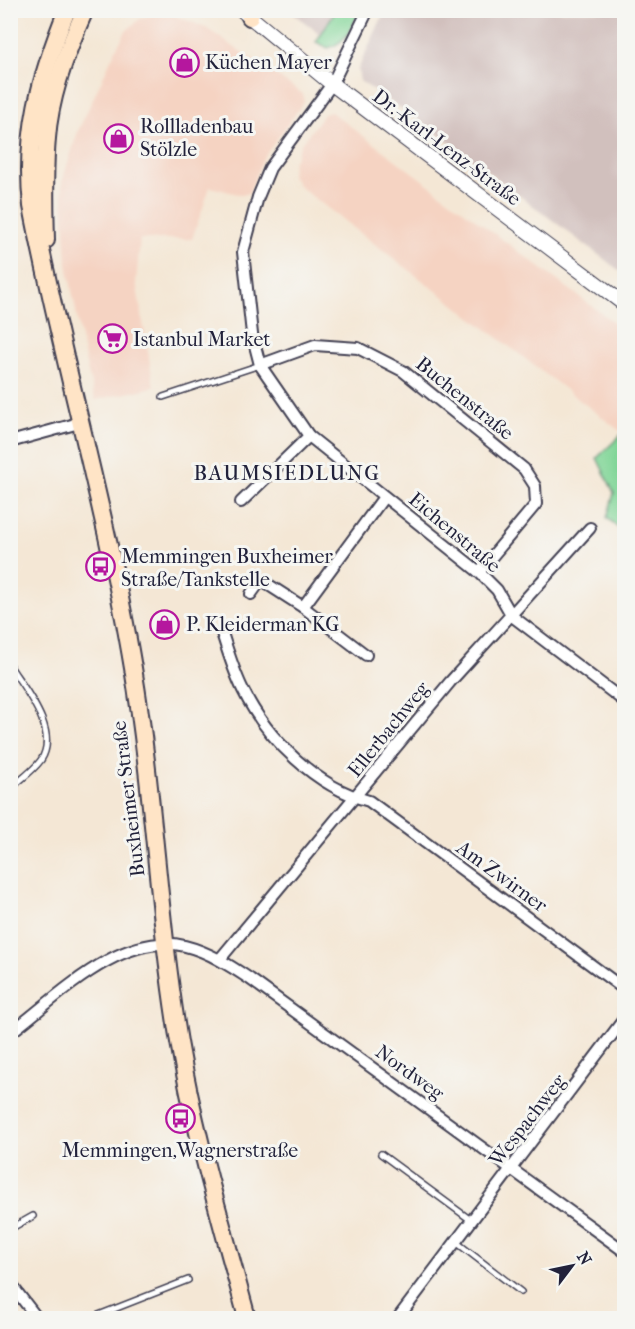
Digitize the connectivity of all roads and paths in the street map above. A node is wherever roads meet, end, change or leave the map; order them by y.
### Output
1 (67, 10) edge
2 (85, 10) edge
3 (230, 10) edge
4 (368, 10) edge
5 (247, 13) edge
6 (332, 84) junction
7 (47, 274) junction
8 (624, 303) edge
9 (260, 365) junction
10 (163, 397) dead end
11 (80, 423) junction
12 (309, 435) junction
13 (10, 442) edge
14 (384, 497) junction
15 (241, 502) dead end
16 (590, 528) dead end
17 (479, 572) junction
18 (251, 594) dead end
19 (303, 607) junction
20 (512, 616) junction
21 (222, 633) dead end
22 (366, 655) dead end
23 (10, 666) edge
24 (624, 682) edge
25 (620, 698) edge
26 (10, 789) edge
27 (355, 797) junction
28 (165, 943) junction
29 (220, 959) junction
30 (624, 989) edge
31 (624, 1019) edge
32 (10, 1033) edge
33 (381, 1154) dead end
34 (511, 1169) junction
35 (33, 1216) dead end
36 (472, 1221) junction
37 (10, 1229) edge
38 (456, 1242) junction
39 (624, 1251) edge
40 (188, 1280) dead end
41 (10, 1283) edge
42 (521, 1292) dead end
43 (37, 1318) edge
44 (91, 1318) edge
45 (247, 1318) edge
46 (398, 1318) edge

1 - 7 main road, Buxheimer Straße
2 - 7 main road, Buxheimer Straße
3 - 5 street, Dr.-Karl-Lenz-Straße
4 - 6 street, Eichenstraße
5 - 6 street, Dr.-Karl-Lenz-Straße
6 - 8 street, Dr.-Karl-Lenz-Straße
6 - 9 street, Eichenstraße
7 - 11 main road, Buxheimer Straße
9 - 10 lane
9 - 12 street, Eichenstraße
9 - 17 street, Buchenstraße
11 - 13 street
11 - 28 main road, Buxheimer Straße
12 - 14 street, Eichenstraße
12 - 15 street
14 - 17 street, Eichenstraße
14 - 19 street
16 - 20 street, Ellerbachweg
17 - 20 street, Eichenstraße
18 - 19 street
19 - 22 street
20 - 25 street
20 - 27 street, Ellerbachweg
21 - 27 street, Am Zwirner
23 - 26 lane
24 - 25 lane
27 - 29 street, Ellerbachweg
27 - 30 street, Am Zwirner
28 - 29 street, Nordweg
28 - 32 street
28 - 45 main road, Buxheimer Straße
29 - 34 street, Nordweg
31 - 34 street, Wespachweg
33 - 36 lane
34 - 36 street, Wespachweg
34 - 39 street, Nordweg
35 - 37 lane
36 - 38 street, Wespachweg
38 - 42 lane
38 - 46 street, Wespachweg
40 - 44 lane
41 - 43 street

